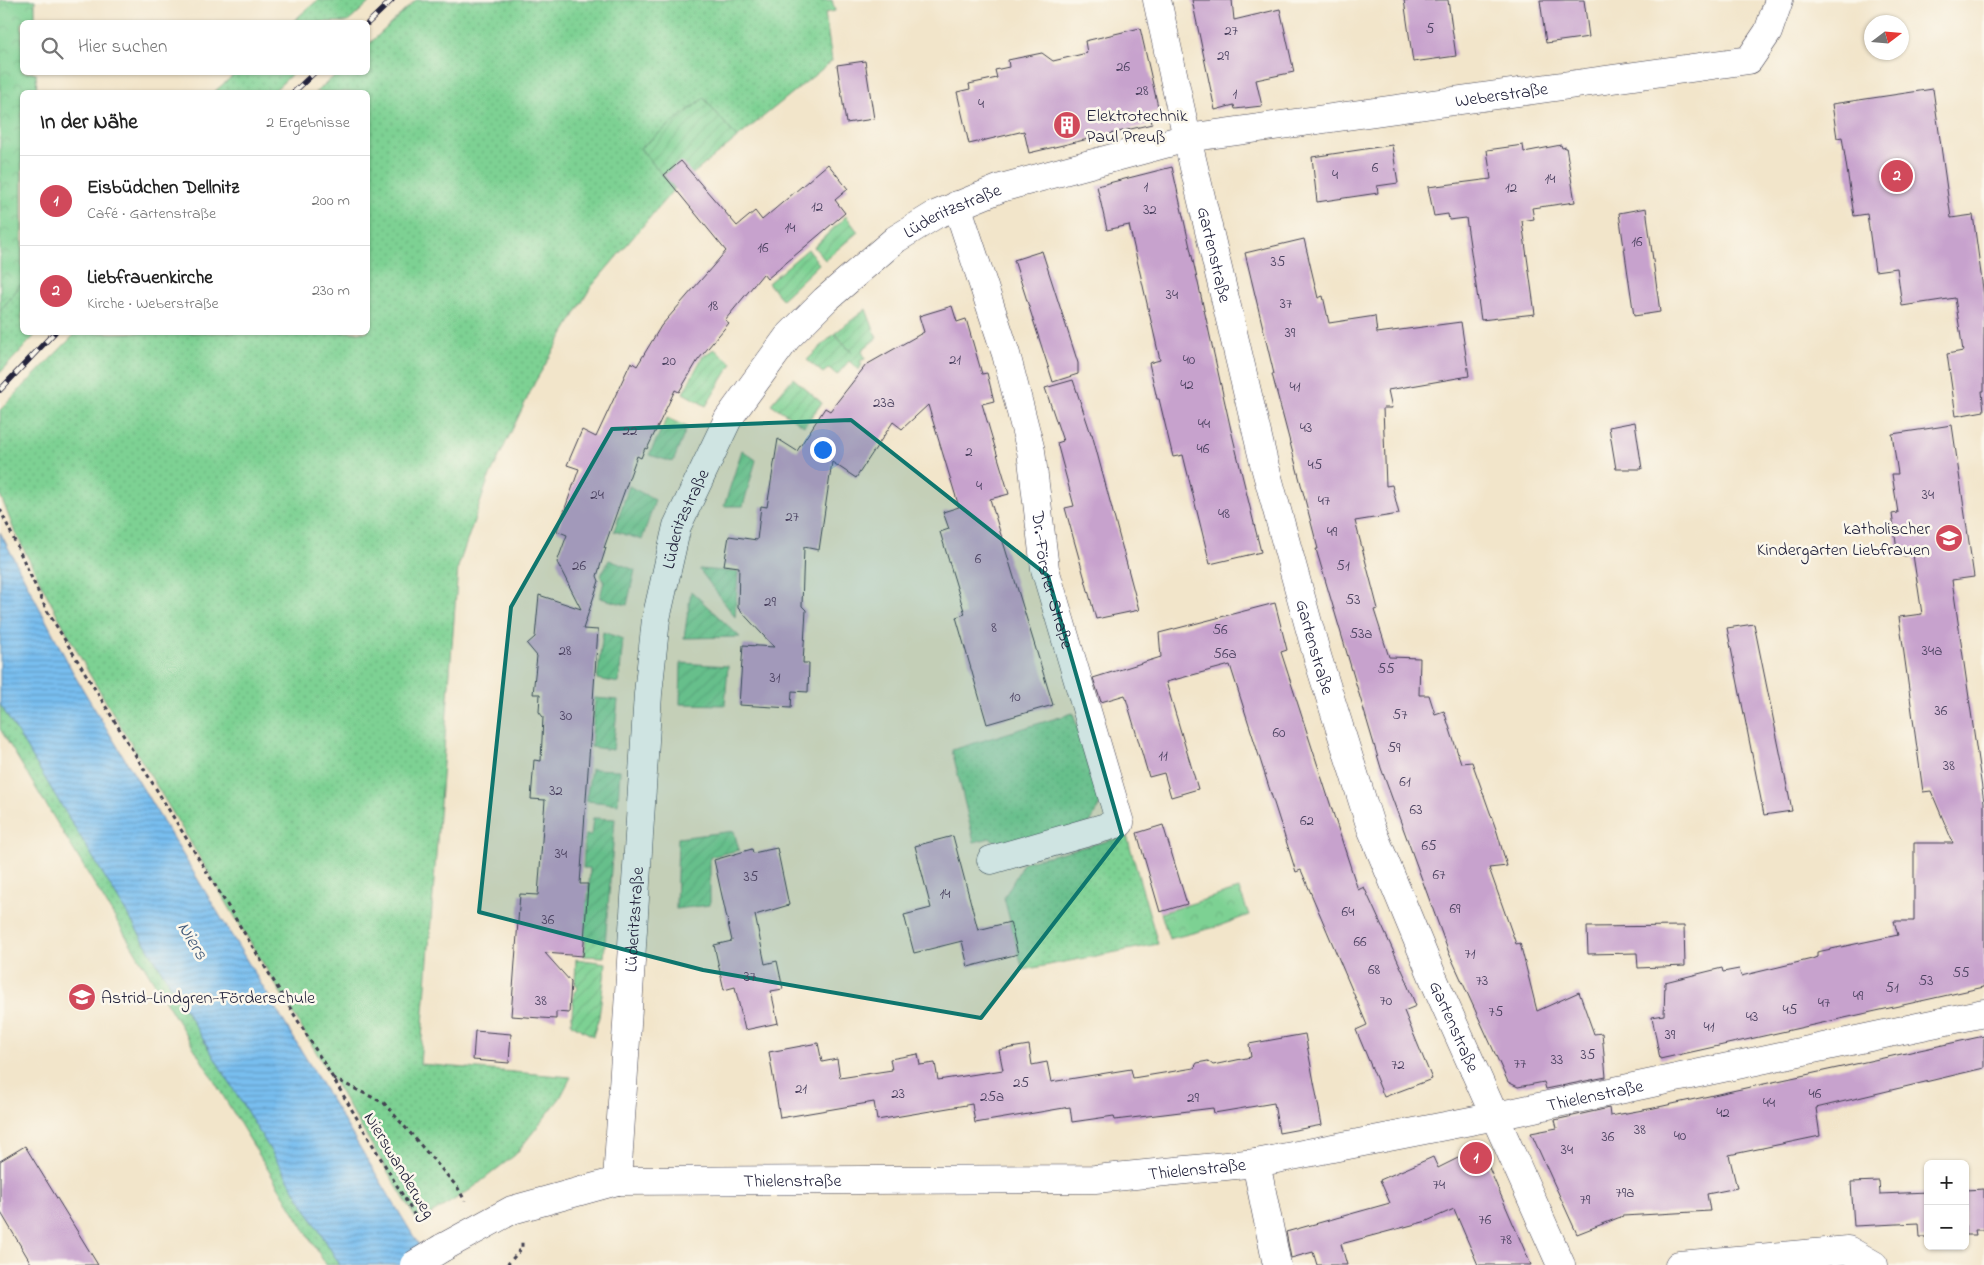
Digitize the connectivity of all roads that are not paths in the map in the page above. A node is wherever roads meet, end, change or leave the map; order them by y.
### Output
1 (1156, 0) edge
2 (1779, 0) edge
3 (1187, 138) junction
4 (957, 205) junction
5 (991, 860) dead end
6 (1984, 1013) edge
7 (1496, 1116) junction
8 (1256, 1162) junction
9 (617, 1181) junction
10 (414, 1265) edge
11 (1277, 1265) edge
12 (1561, 1265) edge
13 (1679, 1265) edge
14 (1874, 1265) edge

1 - 3 street, Gartenstraße
2 - 3 street, Weberstraße
3 - 4 street, Lüderitzstraße
3 - 7 street, Gartenstraße
4 - 5 street, Dr.-Förster-Straße
4 - 9 street, Lüderitzstraße
6 - 7 street, Thielenstraße
7 - 8 street, Thielenstraße
7 - 12 street, Gartenstraße
8 - 9 street, Thielenstraße
8 - 11 street
9 - 10 street, Thielenstraße, bridge
13 - 14 street

